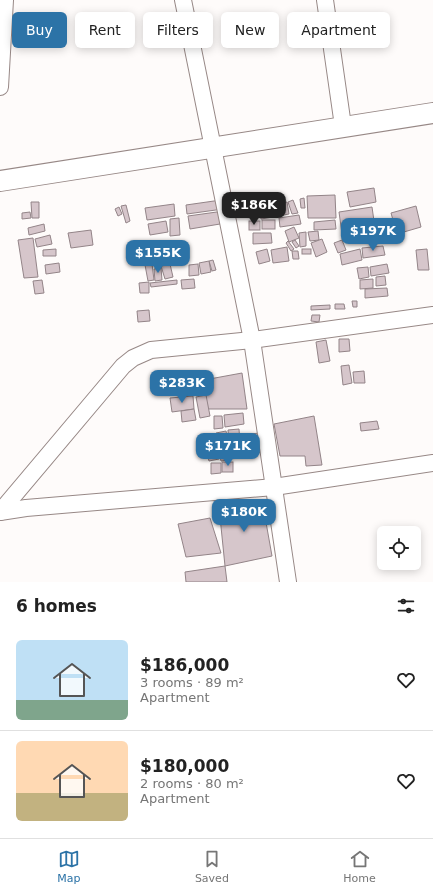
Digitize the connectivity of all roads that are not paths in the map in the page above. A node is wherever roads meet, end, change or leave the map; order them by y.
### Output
1 (4, 0) edge
2 (183, 0) edge
3 (325, 0) edge
4 (0, 87) edge
5 (433, 113) edge
6 (343, 126) junction
7 (212, 147) junction
8 (0, 181) edge
9 (433, 316) edge
10 (252, 340) junction
11 (433, 463) edge
12 (274, 487) junction
13 (0, 512) edge
14 (288, 582) edge

1 - 4 street
2 - 7 street
3 - 6 street
5 - 6 street
6 - 7 street
7 - 8 street
7 - 10 street
9 - 10 street
10 - 12 street
10 - 13 street
11 - 12 street
12 - 13 street
12 - 14 street

